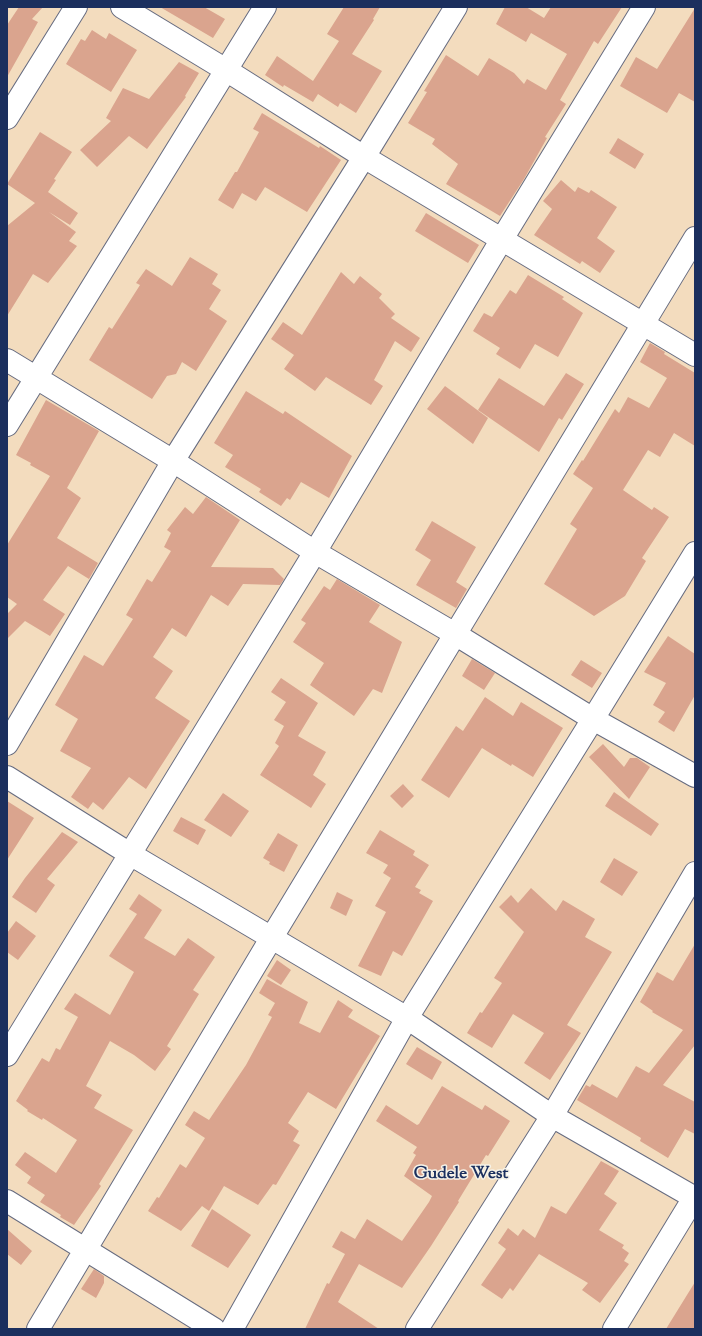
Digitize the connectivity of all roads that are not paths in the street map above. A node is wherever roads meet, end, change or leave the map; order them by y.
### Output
1 (76, 7) edge
2 (122, 7) edge
3 (265, 7) edge
4 (456, 7) edge
5 (644, 7) edge
6 (226, 70) junction
7 (7, 118) edge
8 (364, 157) junction
9 (695, 238) edge
10 (502, 239) junction
11 (643, 323) junction
12 (695, 355) edge
13 (7, 360) edge
14 (36, 377) junction
15 (7, 425) edge
16 (174, 460) junction
17 (315, 552) junction
18 (695, 553) edge
19 (455, 634) junction
20 (593, 720) junction
21 (7, 744) edge
22 (695, 776) edge
23 (7, 777) edge
24 (130, 854) junction
25 (695, 873) edge
26 (272, 937) junction
27 (407, 1018) junction
28 (7, 1055) edge
29 (552, 1116) junction
30 (695, 1197) edge
31 (7, 1201) edge
32 (86, 1250) junction
33 (38, 1329) edge
34 (214, 1329) edge
35 (232, 1329) edge
36 (417, 1329) edge
37 (614, 1329) edge

1 - 7 street
2 - 6 street
3 - 6 street
4 - 8 street
5 - 10 street
6 - 8 street
6 - 14 street
8 - 10 street
8 - 16 street
9 - 11 street
10 - 11 street
10 - 17 street
11 - 12 street
11 - 19 street
13 - 14 street
14 - 15 street
14 - 16 street
16 - 17 street
16 - 21 street
17 - 19 street
17 - 24 street
18 - 20 street
19 - 20 street
19 - 26 street
20 - 22 street
20 - 27 street
23 - 24 street
24 - 26 street
24 - 28 street
25 - 29 street
26 - 27 street
26 - 32 street
27 - 29 street
27 - 35 street
29 - 30 street
29 - 36 street
30 - 37 street
31 - 32 street
32 - 33 street
32 - 34 street

